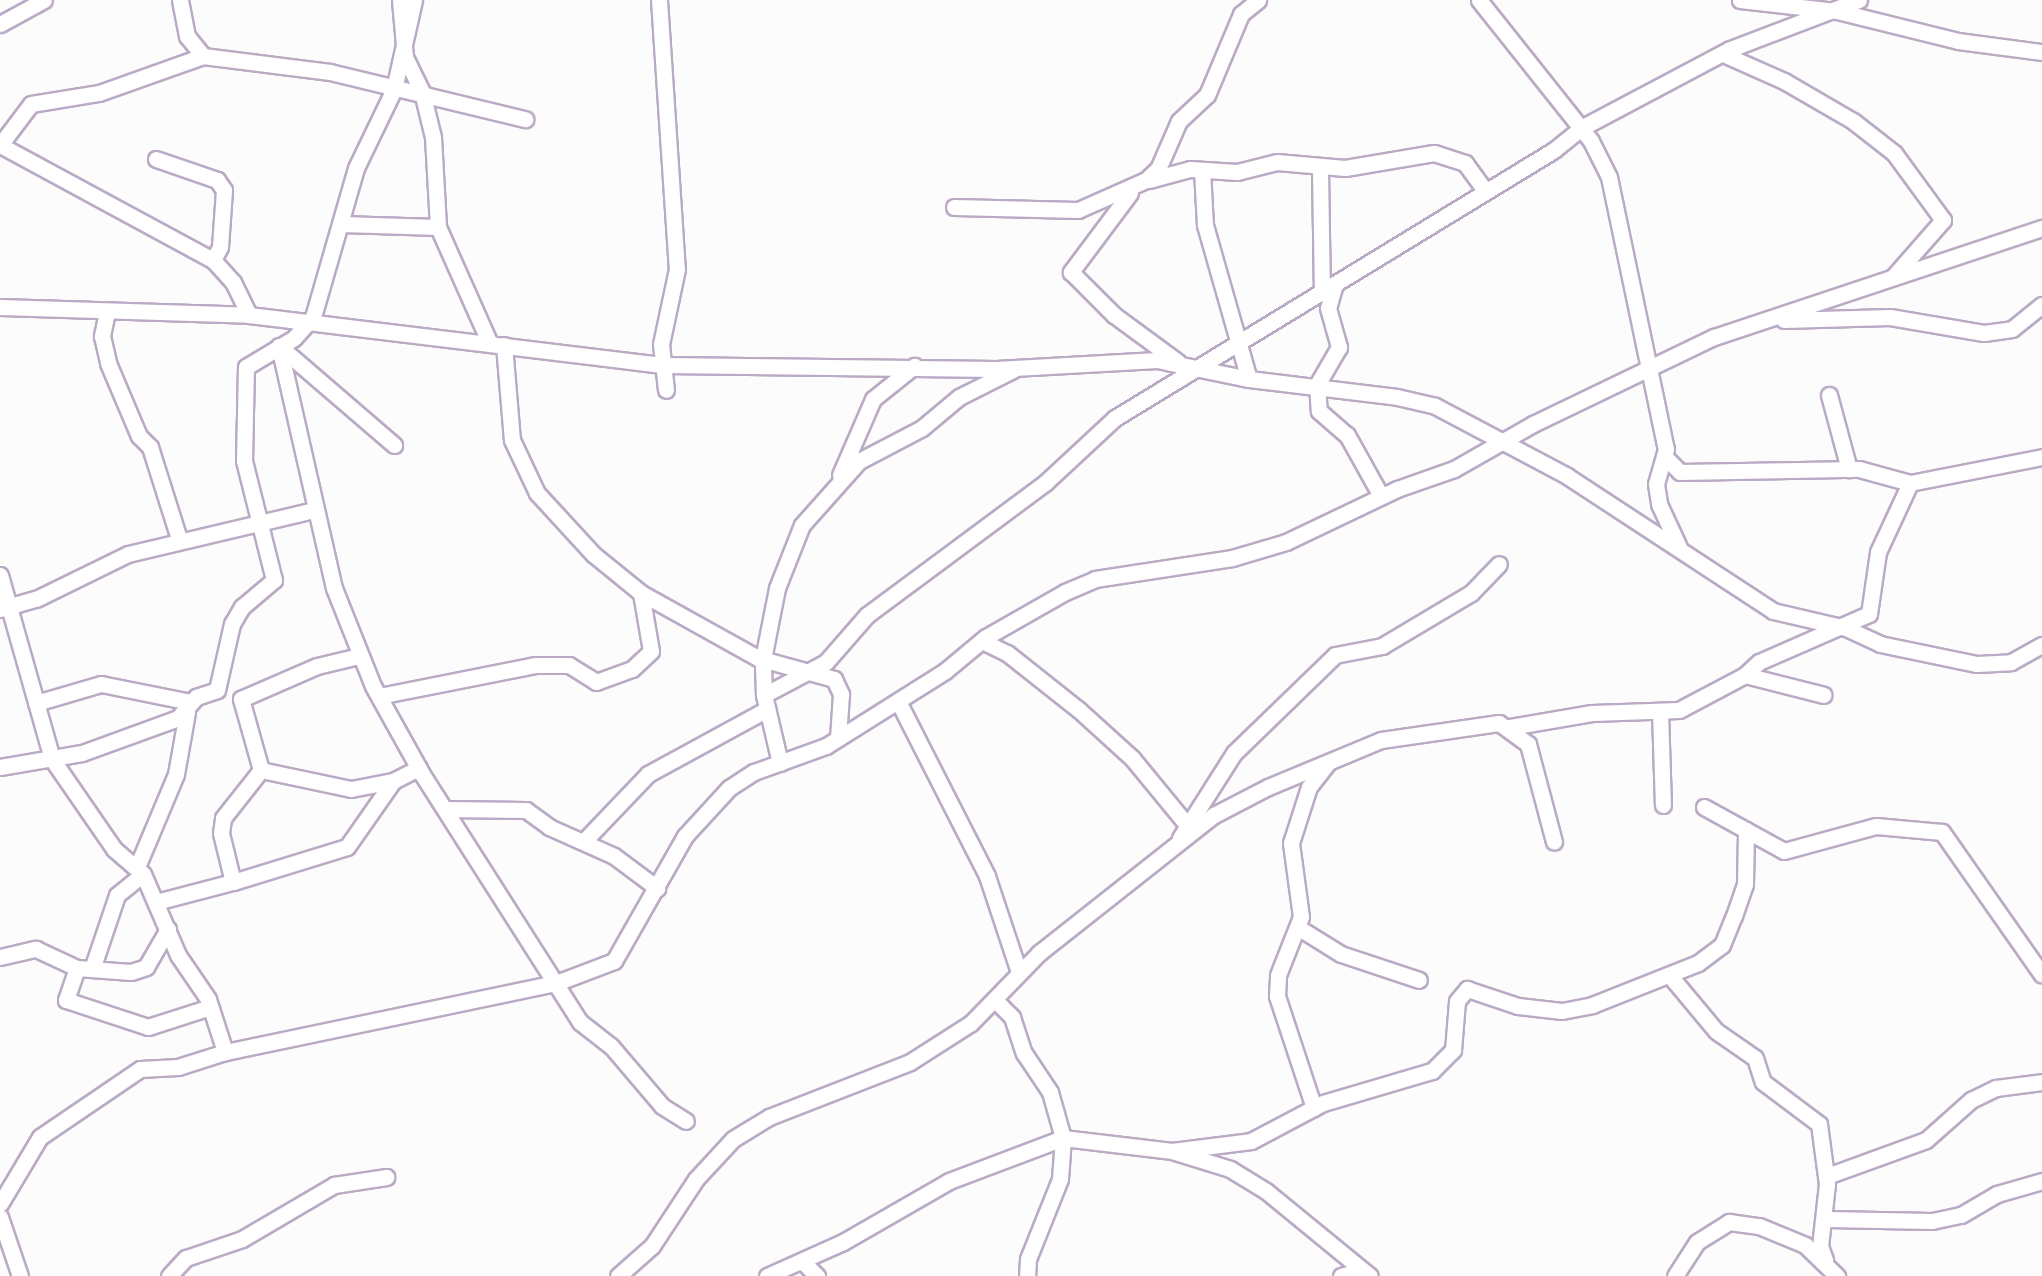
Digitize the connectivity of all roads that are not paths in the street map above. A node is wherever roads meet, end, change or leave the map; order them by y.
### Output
1 (44, 0) edge
2 (180, 0) edge
3 (400, 0) edge
4 (414, 0) edge
5 (659, 0) edge
6 (1258, 0) edge
7 (1479, 0) edge
8 (1740, 0) edge
9 (1860, 0) edge
10 (1837, 11) junction
11 (0, 24) edge
12 (187, 36) junction
13 (402, 39) junction
14 (2042, 52) edge
15 (1722, 54) junction
16 (203, 56) junction
17 (184, 62) junction
18 (394, 89) junction
19 (422, 92) junction
20 (525, 118) dead end
21 (1581, 128) junction
22 (0, 145) edge
23 (156, 159) dead end
24 (1320, 169) junction
25 (1202, 170) junction
26 (1140, 184) junction
27 (1484, 189) junction
28 (954, 207) dead end
29 (341, 224) junction
30 (438, 227) junction
31 (2042, 228) edge
32 (213, 260) junction
33 (1893, 277) junction
34 (1328, 288) junction
35 (2042, 305) edge
36 (0, 307) edge
37 (107, 312) junction
38 (249, 315) junction
39 (310, 322) junction
40 (1757, 322) junction
41 (1239, 339) junction
42 (497, 344) junction
43 (279, 346) junction
44 (1178, 362) junction
45 (664, 365) junction
46 (1198, 365) junction
47 (914, 366) junction
48 (1016, 368) junction
49 (1647, 370) junction
50 (1249, 379) junction
51 (1317, 385) junction
52 (666, 390) dead end
53 (1829, 395) dead end
54 (1501, 442) junction
55 (394, 446) dead end
56 (1665, 457) junction
57 (2042, 457) edge
58 (1849, 469) junction
59 (1911, 483) junction
60 (835, 485) junction
61 (1381, 496) junction
62 (314, 510) junction
63 (261, 520) junction
64 (178, 539) junction
65 (1678, 547) junction
66 (1499, 564) dead end
67 (0, 575) edge
68 (641, 593) junction
69 (5, 608) edge
70 (1846, 628) junction
71 (982, 641) junction
72 (2042, 645) edge
73 (358, 656) junction
74 (763, 659) junction
75 (810, 673) junction
76 (1745, 675) junction
77 (1824, 695) dead end
78 (379, 696) junction
79 (765, 702) junction
80 (898, 702) junction
81 (36, 703) junction
82 (189, 707) junction
83 (1660, 711) junction
84 (1510, 727) junction
85 (838, 738) junction
86 (52, 759) junction
87 (1330, 759) junction
88 (780, 763) junction
89 (0, 767) edge
90 (419, 768) junction
91 (261, 770) junction
92 (393, 781) junction
93 (1663, 805) dead end
94 (1704, 807) dead end
95 (445, 809) junction
96 (1187, 825) junction
97 (1746, 830) junction
98 (585, 840) junction
99 (1554, 842) dead end
100 (1177, 844) junction
101 (140, 871) junction
102 (232, 882) junction
103 (657, 888) junction
104 (156, 902) junction
105 (1299, 928) junction
106 (168, 929) junction
107 (0, 957) edge
108 (84, 969) junction
109 (1019, 972) junction
110 (2042, 975) edge
111 (1671, 977) junction
112 (1419, 980) dead end
113 (556, 983) junction
114 (996, 1001) junction
115 (210, 1007) junction
116 (225, 1052) junction
117 (2042, 1082) edge
118 (1314, 1107) junction
119 (686, 1121) dead end
120 (1063, 1138) junction
121 (1172, 1151) junction
122 (1827, 1176) junction
123 (386, 1177) dead end
124 (2042, 1180) edge
125 (0, 1204) edge
126 (0, 1217) edge
127 (1827, 1219) junction
128 (1825, 1260) junction
129 (803, 1262) junction
130 (1366, 1273) edge
131 (20, 1276) edge
132 (169, 1276) edge
133 (618, 1276) edge
134 (767, 1276) edge
135 (817, 1276) edge
136 (1027, 1276) edge
137 (1341, 1276) edge
138 (1675, 1276) edge
139 (1837, 1276) edge

1 - 11 street
2 - 12 street
3 - 13 street
4 - 13 street
5 - 45 street
6 - 26 street
7 - 21 street
8 - 10 street
9 - 10 street
10 - 14 street
10 - 15 street
12 - 16 street
12 - 17 street
13 - 18 street
13 - 19 street
15 - 21 street
15 - 33 street
16 - 17 street
16 - 18 street
17 - 22 street
18 - 19 street
18 - 29 street
19 - 20 street
19 - 30 street
21 - 27 street
21 - 49 street
22 - 32 street
23 - 32 street
24 - 25 street
24 - 27 street
24 - 34 street
25 - 26 street
25 - 41 street
26 - 28 street
26 - 44 street
27 - 34 street
29 - 30 street
29 - 39 street
30 - 42 street
31 - 33 street
32 - 38 street
33 - 40 street
34 - 41 street
34 - 51 street
35 - 40 street
36 - 37 street
37 - 38 street
37 - 64 street
38 - 39 street
39 - 42 street
39 - 43 street
40 - 49 street
41 - 46 street
41 - 50 street
42 - 45 street
42 - 68 street
43 - 55 street
43 - 62 street
43 - 63 street
44 - 46 street
44 - 48 street
45 - 47 street
45 - 52 street
46 - 50 street
46 - 75 street
47 - 48 street
47 - 60 street
48 - 60 street
49 - 54 street
49 - 56 street
50 - 51 street
51 - 54 street
51 - 61 street
53 - 58 street
54 - 61 street
54 - 65 street
56 - 58 street
56 - 65 street
57 - 59 street
58 - 59 street
59 - 70 street
60 - 74 street
61 - 71 street
62 - 63 street
62 - 73 street
63 - 64 street
63 - 82 street
64 - 69 street
65 - 70 street
66 - 96 street
67 - 69 street
68 - 74 street
68 - 78 street
69 - 81 street
70 - 72 street
70 - 76 street
71 - 80 street
71 - 96 street
73 - 78 street
73 - 91 street
74 - 75 street
74 - 79 street
75 - 79 street
75 - 85 street
76 - 77 street
76 - 83 street
78 - 90 street
79 - 88 street
79 - 98 street
80 - 85 street
80 - 109 street
81 - 82 street
81 - 86 street
82 - 86 street
82 - 101 street
83 - 84 street
83 - 93 street
84 - 87 street
84 - 99 street
85 - 88 street
86 - 89 street
86 - 101 street
87 - 100 street
87 - 105 street
88 - 103 street
90 - 92 street
90 - 95 street
91 - 92 street
91 - 102 street
92 - 102 street
94 - 97 street
95 - 98 street
95 - 113 street
96 - 100 street
97 - 110 street
97 - 111 street
98 - 103 street
100 - 109 street
101 - 104 street
101 - 108 street
102 - 104 street
103 - 113 street
104 - 106 street
105 - 112 street
105 - 118 street
106 - 108 street
106 - 115 street
107 - 108 street
108 - 115 street
109 - 114 street
111 - 118 street
111 - 122 street
113 - 116 street
113 - 119 street
114 - 120 street
114 - 133 street
115 - 116 street
116 - 125 street
117 - 122 street
118 - 121 street
120 - 121 street
120 - 129 street
120 - 136 street
121 - 130 street
122 - 127 street
123 - 132 street
124 - 127 street
126 - 131 street
127 - 128 street
128 - 138 street
128 - 139 street
129 - 134 street
129 - 135 street
130 - 137 street

